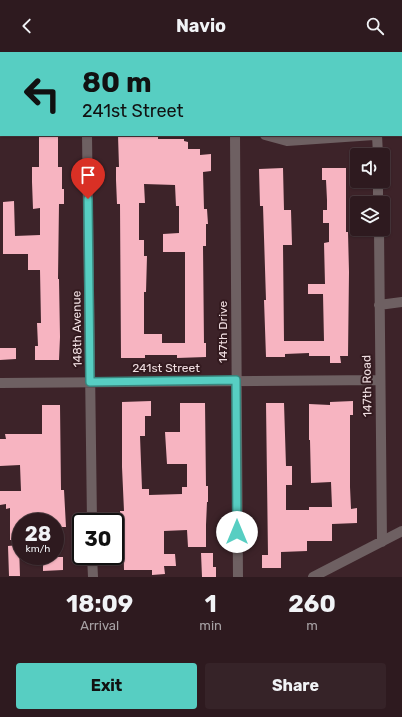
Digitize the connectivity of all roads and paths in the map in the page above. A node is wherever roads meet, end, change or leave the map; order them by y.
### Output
1 (87, 136) edge
2 (235, 136) edge
3 (273, 136) edge
4 (345, 136) edge
5 (377, 136) edge
6 (288, 138) edge
7 (378, 148) edge
8 (378, 236) edge
9 (402, 302) edge
10 (379, 305) junction
11 (236, 380) junction
12 (380, 380) junction
13 (90, 382) junction
14 (0, 383) edge
15 (92, 513) edge
16 (402, 531) edge
17 (382, 542) junction
18 (92, 565) edge
19 (93, 577) edge
20 (238, 577) edge
21 (313, 577) edge

1 - 13 street, 148th Avenue
2 - 11 street, 147th Drive
3 - 6 street
4 - 6 street
5 - 7 street
8 - 10 street, 147th Road
9 - 10 street
10 - 12 street, 147th Road
11 - 12 street, 241st Street
11 - 13 street, 241st Street
11 - 20 street, 147th Drive
12 - 17 street, 147th Road
13 - 14 street, 241st Street
13 - 15 street, 148th Avenue
16 - 17 street
17 - 21 street
18 - 19 street

